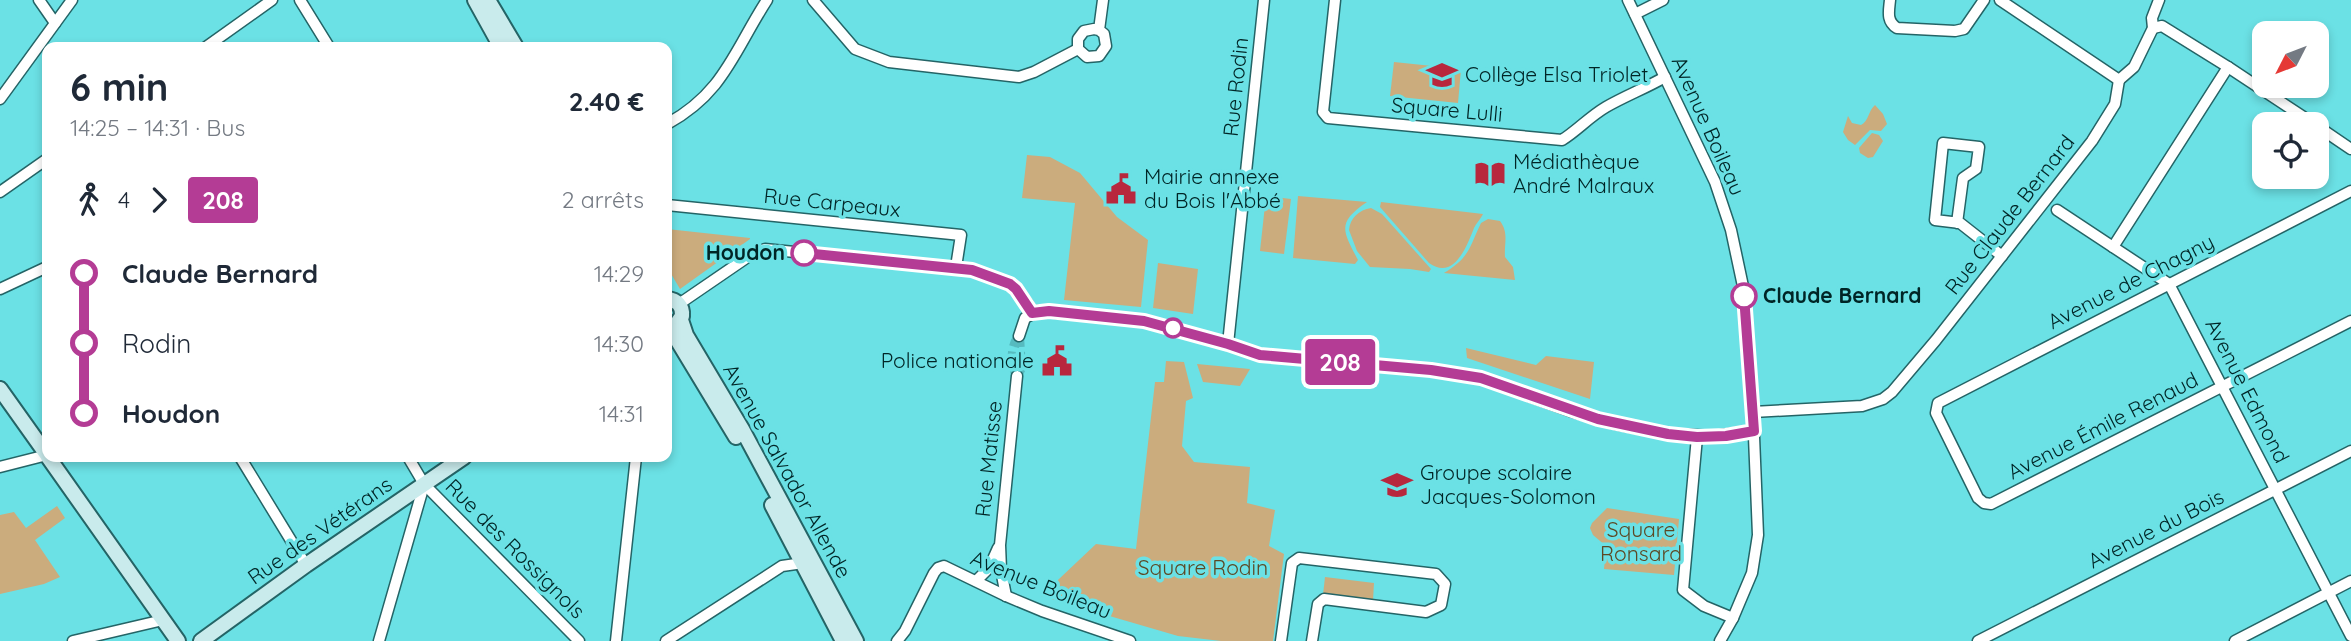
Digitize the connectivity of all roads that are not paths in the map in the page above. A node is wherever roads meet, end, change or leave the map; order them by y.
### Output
1 (39, 0) edge
2 (72, 0) edge
3 (272, 0) edge
4 (300, 0) edge
5 (475, 0) edge
6 (488, 0) edge
7 (767, 0) edge
8 (813, 0) edge
9 (1103, 0) edge
10 (1264, 0) edge
11 (1335, 0) edge
12 (1628, 0) edge
13 (1662, 0) edge
14 (1890, 0) edge
15 (1984, 0) edge
16 (2000, 0) edge
17 (2160, 0) edge
18 (1635, 14) junction
19 (55, 23) junction
20 (2153, 28) junction
21 (1099, 30) junction
22 (213, 42) edge
23 (326, 42) edge
24 (498, 42) edge
25 (513, 42) edge
26 (1078, 49) junction
27 (2228, 67) junction
28 (1665, 77) junction
29 (2119, 80) junction
30 (0, 99) edge
31 (2296, 112) edge
32 (672, 119) edge
33 (2329, 134) edge
34 (2351, 149) edge
35 (42, 162) edge
36 (0, 191) edge
37 (2351, 191) edge
38 (672, 206) edge
39 (2057, 210) dead end
40 (1957, 223) junction
41 (2113, 247) junction
42 (2002, 256) junction
43 (956, 267) junction
44 (42, 269) edge
45 (2169, 284) junction
46 (0, 289) edge
47 (673, 302) edge
48 (1032, 313) junction
49 (2351, 321) edge
50 (672, 325) edge
51 (1020, 336) dead end
52 (1228, 344) junction
53 (1017, 376) tunnel mouth
54 (2223, 386) junction
55 (0, 389) edge
56 (1754, 412) junction
57 (1754, 431) junction
58 (1697, 437) junction
59 (42, 448) edge
60 (2351, 451) edge
61 (42, 457) edge
62 (52, 462) edge
63 (243, 462) edge
64 (411, 462) edge
65 (457, 462) edge
66 (635, 462) edge
67 (0, 467) edge
68 (424, 484) junction
69 (2276, 490) junction
70 (1984, 503) joint
71 (1000, 545) junction
72 (803, 563) junction
73 (306, 565) junction
74 (976, 581) junction
75 (2351, 581) edge
76 (2328, 592) junction
77 (1006, 596) junction
78 (1733, 618) junction
79 (163, 620) junction
80 (2351, 636) edge
81 (73, 641) edge
82 (178, 641) edge
83 (201, 641) edge
84 (379, 641) edge
85 (579, 641) edge
86 (616, 641) edge
87 (666, 641) edge
88 (843, 641) edge
89 (856, 641) edge
90 (897, 641) edge
91 (1130, 641) edge
92 (1281, 641) edge
93 (1312, 641) edge
94 (1720, 641) edge
95 (1978, 641) edge
96 (2235, 641) edge

1 - 19 street
2 - 19 street
3 - 22 street
4 - 23 street
5 - 24 main road
6 - 25 main road
7 - 32 street
8 - 26 street
9 - 21 street
10 - 52 street, Rue Rodin
11 - 28 street, Square Lulli
12 - 18 street, Avenue Boileau
13 - 18 street
14 - 15 street
16 - 29 street
17 - 20 street, Rue Claude Bernard
18 - 28 street, Avenue Boileau
19 - 30 street
20 - 27 street
20 - 29 street, Rue Claude Bernard
21 - 26 street
21 - 26 street
27 - 31 street
27 - 41 street
28 - 56 street, Avenue Boileau
29 - 42 street, Rue Claude Bernard
33 - 34 street
35 - 36 street
37 - 45 street, Avenue de Chagny
38 - 43 street, Rue Carpeaux
39 - 41 street, Avenue Edmond
40 - 40 street
40 - 42 street
41 - 45 street, Avenue Edmond
42 - 56 street, Rue Claude Bernard
43 - 47 street
43 - 48 street
44 - 46 street
45 - 54 street, Avenue Edmond
45 - 70 street, Avenue de Chagny
47 - 50 main road
48 - 51 street
48 - 52 street
49 - 54 street, Avenue Émile Renaud
50 - 72 main road, Avenue Salvador Allende
50 - 89 main road, Avenue Salvador Allende
52 - 58 street
53 - 71 street, Rue Matisse
54 - 69 street, Avenue Edmond
54 - 70 street, Avenue Émile Renaud
55 - 59 main road
56 - 57 street, Avenue Boileau
57 - 58 street
57 - 78 street, Avenue Boileau
58 - 78 street
60 - 69 street, Avenue du Bois
61 - 67 street
62 - 79 main road
63 - 73 street
64 - 68 street, Rue des Rossignols
65 - 68 main road, Rue des Vétérans
66 - 86 street
68 - 73 main road, Rue des Vétérans
68 - 84 street
68 - 85 street, Rue des Rossignols
69 - 76 street, Avenue Edmond
69 - 95 street, Avenue du Bois
71 - 74 street
71 - 77 street
72 - 87 street
72 - 88 main road, Avenue Salvador Allende
73 - 83 main road, Rue des Vétérans
74 - 77 street, Avenue Boileau
74 - 90 street, Avenue Boileau
75 - 76 street
76 - 80 street, Avenue Edmond
76 - 96 street
77 - 91 street, Avenue Boileau
78 - 94 street, Avenue Boileau
79 - 81 street
79 - 82 main road
92 - 93 street

